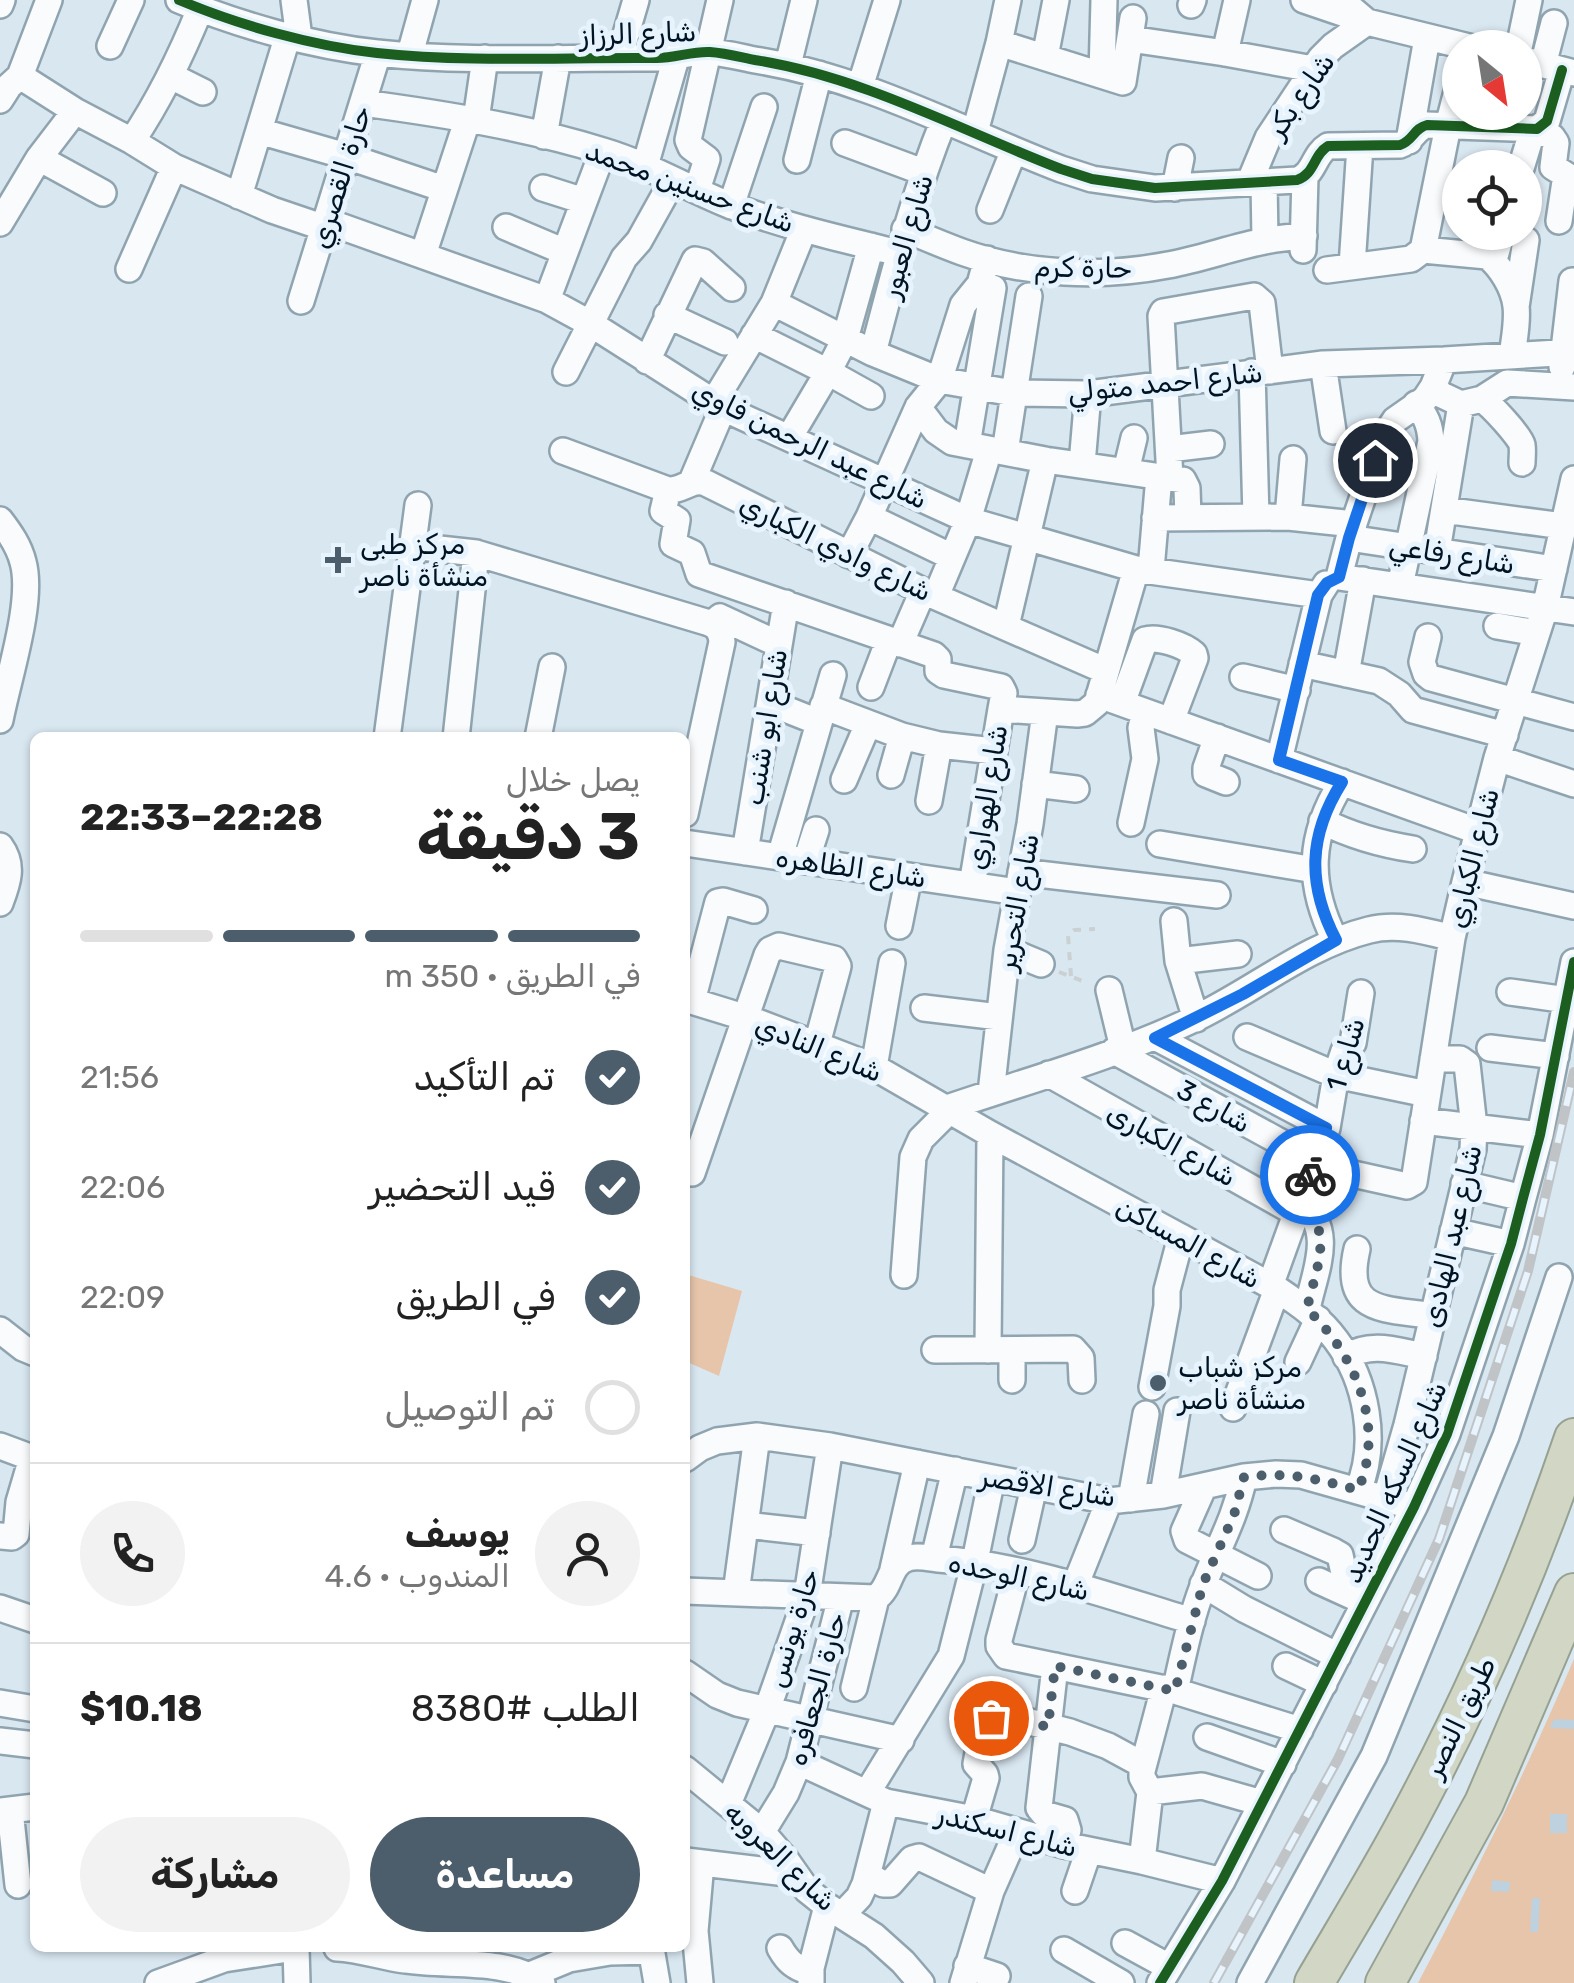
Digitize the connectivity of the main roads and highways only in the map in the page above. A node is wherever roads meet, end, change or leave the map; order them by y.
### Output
1 (1574, 1438) edge
2 (1574, 1594) edge
3 (1348, 1926) junction
4 (1409, 1937) junction
5 (1314, 1983) edge
6 (1385, 1983) edge

1 - 3 highway, طريق النصر
2 - 4 highway, طريق النصر
3 - 4 highway
3 - 5 highway, طريق النصر
4 - 6 highway, طريق النصر

